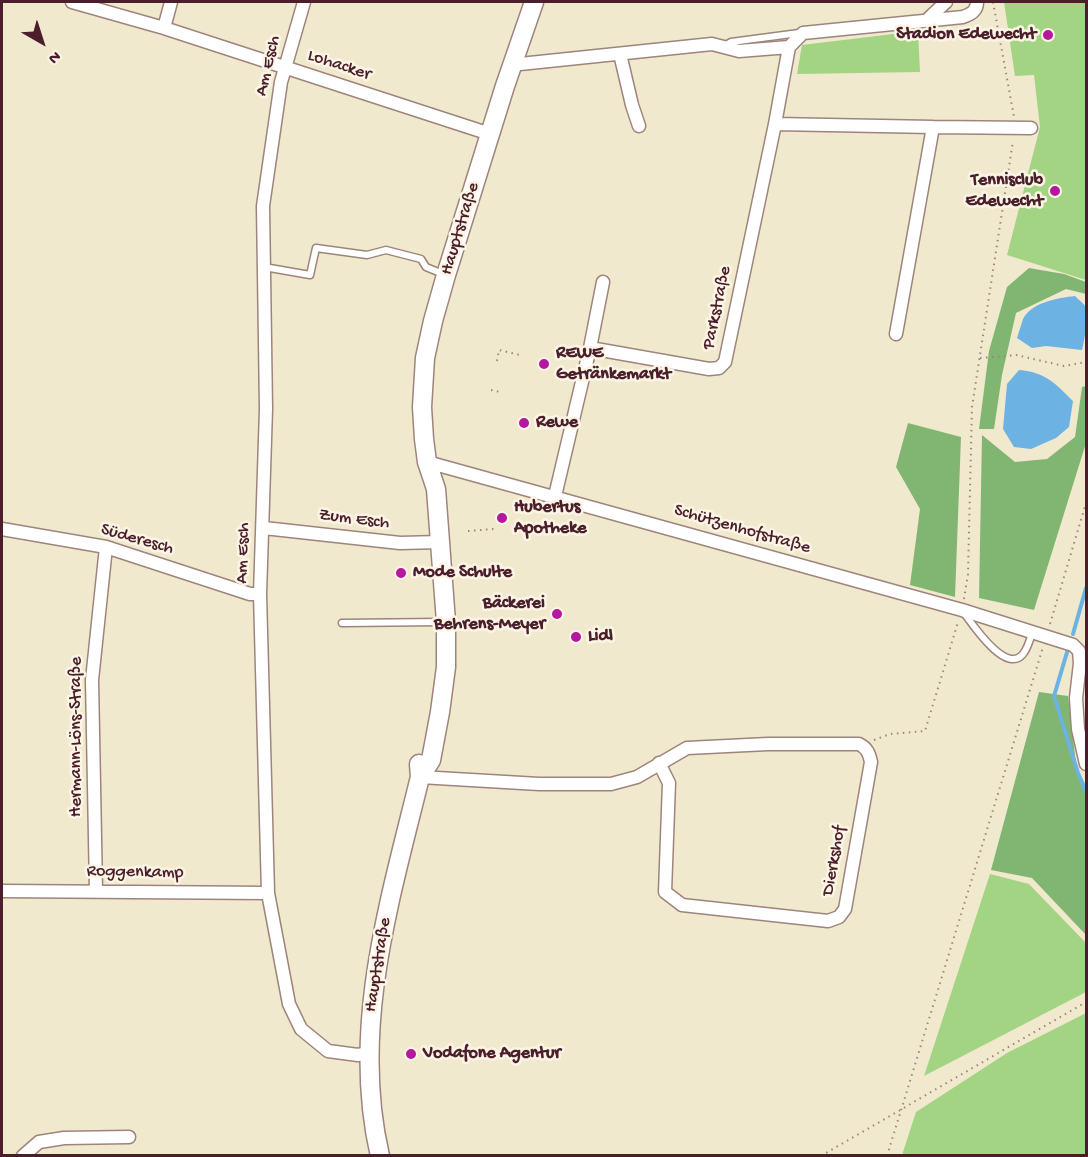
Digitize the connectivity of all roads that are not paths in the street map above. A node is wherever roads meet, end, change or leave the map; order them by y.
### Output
1 (72, 2) edge
2 (171, 2) edge
3 (304, 2) edge
4 (534, 2) edge
5 (946, 2) edge
6 (977, 2) edge
7 (929, 21) junction
8 (164, 28) junction
9 (803, 33) junction
10 (789, 47) junction
11 (722, 48) junction
12 (620, 54) junction
13 (514, 62) junction
14 (284, 67) junction
15 (775, 124) junction
16 (639, 126) dead end
17 (933, 127) junction
18 (1031, 128) dead end
19 (490, 134) junction
20 (264, 267) junction
21 (446, 275) junction
22 (603, 282) dead end
23 (896, 334) dead end
24 (590, 348) junction
25 (427, 462) junction
26 (555, 496) junction
27 (264, 528) junction
28 (2, 529) edge
29 (434, 542) junction
30 (106, 547) junction
31 (260, 594) junction
32 (962, 610) junction
33 (441, 622) junction
34 (342, 623) dead end
35 (1032, 633) junction
36 (659, 763) junction
37 (1086, 764) edge
38 (420, 777) junction
39 (2, 891) edge
40 (96, 891) junction
41 (268, 893) junction
42 (369, 1053) junction
43 (129, 1137) dead end
44 (23, 1155) edge
45 (380, 1155) edge

1 - 8 street, Lohacker
2 - 8 street
3 - 14 street, Am Esch
4 - 13 main road, Hauptstraße
5 - 7 street
6 - 7 street
7 - 9 street
8 - 14 street, Lohacker
9 - 10 street
9 - 11 lane
10 - 11 street
10 - 15 street, Parkstraße
11 - 12 street
12 - 13 street
12 - 16 street
13 - 19 main road, Hauptstraße
14 - 19 street, Lohacker
14 - 20 street, Am Esch
15 - 17 street
15 - 24 street, Parkstraße
17 - 18 street
17 - 23 street
19 - 21 main road, Hauptstraße
20 - 21 lane
20 - 27 street, Am Esch
21 - 25 main road, Hauptstraße
22 - 24 street
24 - 26 street
25 - 26 street, Schützenhofstraße
25 - 29 main road, Hauptstraße
26 - 32 street, Schützenhofstraße
27 - 29 street, Zum Esch
27 - 31 street, Am Esch
28 - 30 street, Süderesch
29 - 33 main road, Hauptstraße
30 - 31 street, Süderesch
30 - 40 street, Hermann-Löns-Straße
31 - 41 street, Am Esch
32 - 35 street, Schützenhofstraße
32 - 35 lane
33 - 34 lane
33 - 38 main road, Hauptstraße
35 - 37 street, Schützenhofstraße
36 - 36 street, Dierkshof
36 - 38 street
38 - 42 main road, Hauptstraße
39 - 40 street, Roggenkamp
40 - 41 street, Roggenkamp
41 - 42 street, Am Esch
42 - 45 main road, Hauptstraße
43 - 44 street

